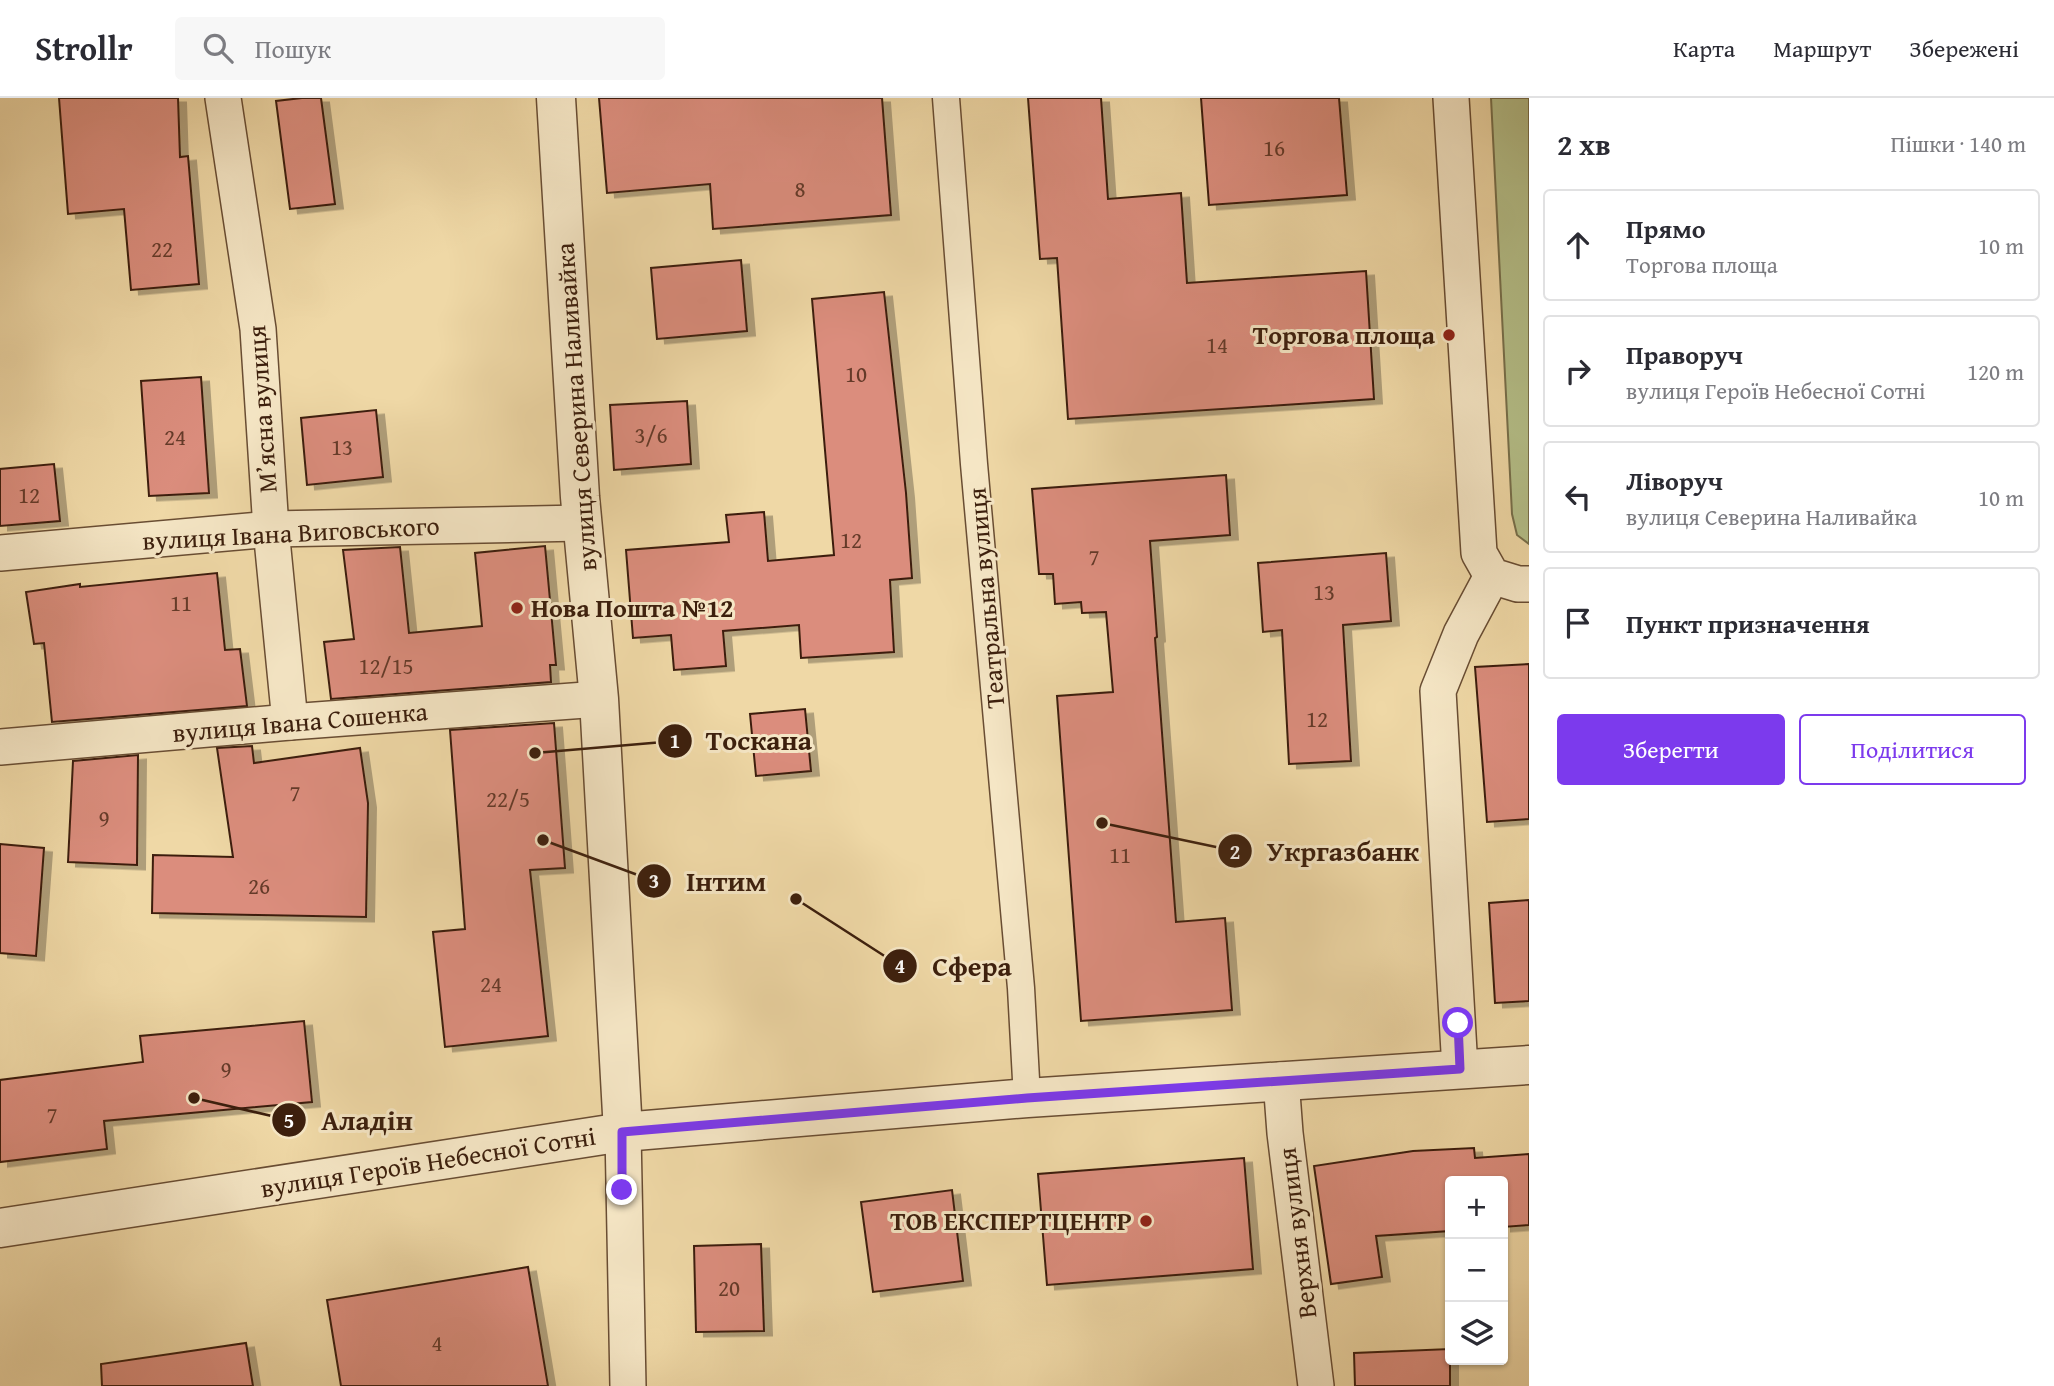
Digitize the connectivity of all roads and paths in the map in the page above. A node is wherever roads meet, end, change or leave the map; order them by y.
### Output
1 (223, 98) edge
2 (556, 98) edge
3 (946, 98) edge
4 (1451, 98) edge
5 (582, 523) junction
6 (271, 529) junction
7 (0, 553) edge
8 (1492, 576) junction
9 (1529, 583) edge
10 (599, 699) junction
11 (290, 722) junction
12 (0, 747) edge
13 (1529, 1065) edge
14 (1460, 1069) junction
15 (1281, 1080) junction
16 (1027, 1098) junction
17 (622, 1132) junction
18 (0, 1228) edge
19 (628, 1386) edge
20 (1316, 1386) edge

1 - 6 street, Мʼясна вулиця
2 - 5 street, вулиця Северина Наливайка
3 - 16 street, Театральна вулиця
4 - 8 street
5 - 6 street, вулиця Івана Виговського
5 - 10 street, вулиця Северина Наливайка
6 - 7 street, вулиця Івана Виговського
6 - 11 street, Мʼясна вулиця
8 - 9 street
8 - 14 street
10 - 11 street, вулиця Івана Сошенка
10 - 17 street, вулиця Северина Наливайка
11 - 12 street, вулиця Івана Сошенка
13 - 14 street, вулиця Героїв Небесної Сотні
14 - 15 street, вулиця Героїв Небесної Сотні
15 - 16 street, вулиця Героїв Небесної Сотні
15 - 20 street, Верхня вулиця
16 - 17 street, вулиця Героїв Небесної Сотні
17 - 18 street, вулиця Героїв Небесної Сотні
17 - 19 street, вулиця Северина Наливайка

